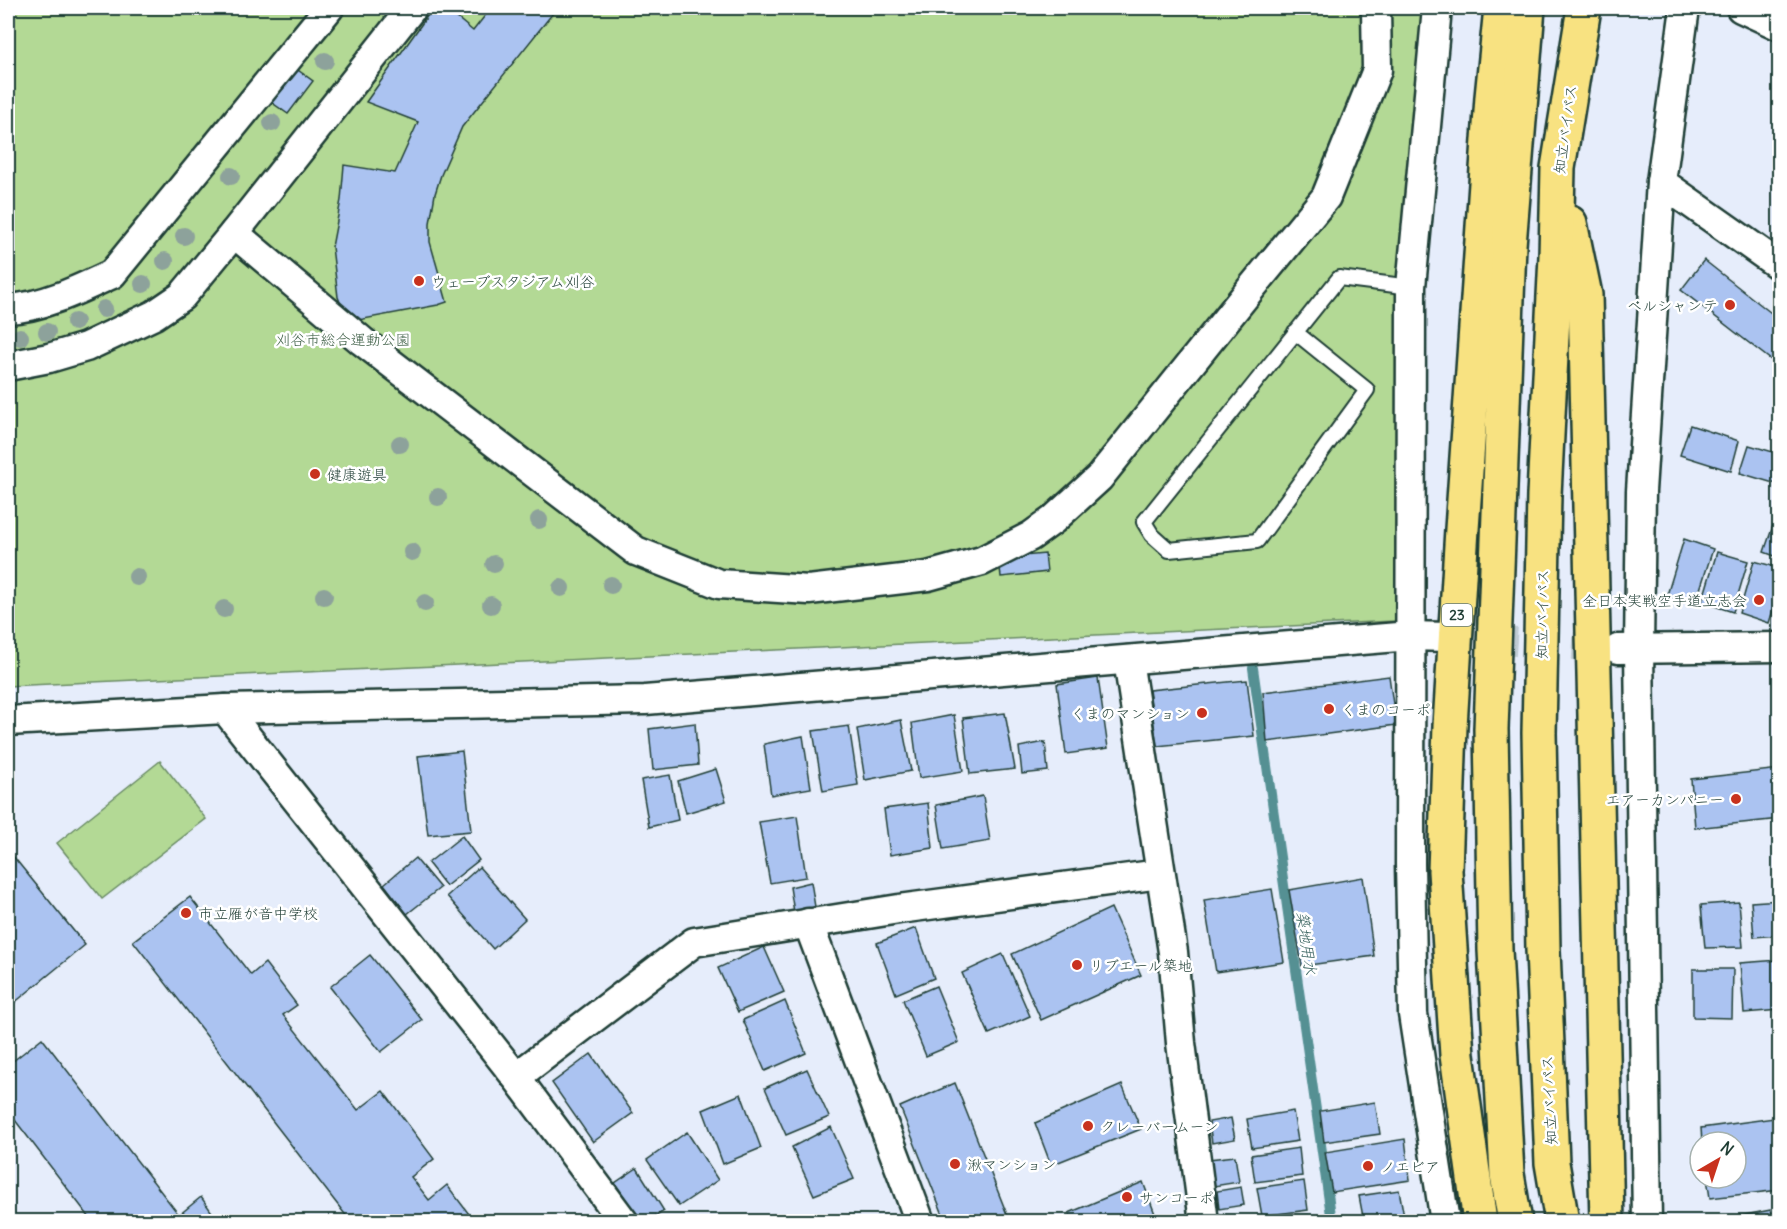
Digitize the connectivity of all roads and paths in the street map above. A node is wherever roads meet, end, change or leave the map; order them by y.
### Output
1 (329, 8) edge
2 (412, 8) edge
3 (1376, 8) edge
4 (1437, 8) edge
5 (1501, 8) edge
6 (1528, 8) edge
7 (1584, 8) edge
8 (1686, 8) edge
9 (1741, 8) edge
10 (1779, 26) edge
11 (1558, 168) junction
12 (1661, 182) junction
13 (234, 233) junction
14 (1779, 266) edge
15 (1411, 287) junction
16 (8, 309) edge
17 (1295, 332) junction
18 (8, 366) edge
19 (1410, 636) junction
20 (1447, 637) tunnel mouth
21 (1779, 647) edge
22 (1628, 649) junction
23 (1128, 660) junction
24 (225, 709) junction
25 (8, 721) edge
26 (1160, 874) junction
27 (808, 923) junction
28 (516, 1077) junction
29 (624, 1221) edge
30 (920, 1221) edge
31 (1204, 1221) edge
32 (1445, 1221) edge
33 (1480, 1221) edge
34 (1515, 1221) edge
35 (1562, 1221) edge
36 (1607, 1221) edge
37 (1647, 1221) edge

1 - 16 street
2 - 13 street
3 - 13 street
4 - 15 street
5 - 33 highway, 23
6 - 34 highway
7 - 11 highway, 知立バイパス
8 - 12 street
9 - 10 street
11 - 35 highway, 知立バイパス
11 - 36 highway
12 - 14 street
12 - 22 street
13 - 18 street
15 - 17 lane
15 - 19 street
17 - 17 lane
19 - 20 street
19 - 23 street
19 - 32 street
21 - 22 street
22 - 37 street
23 - 24 street
23 - 26 street
24 - 25 street
24 - 28 street
26 - 27 street
26 - 31 street
27 - 28 street
27 - 30 street
28 - 29 street

